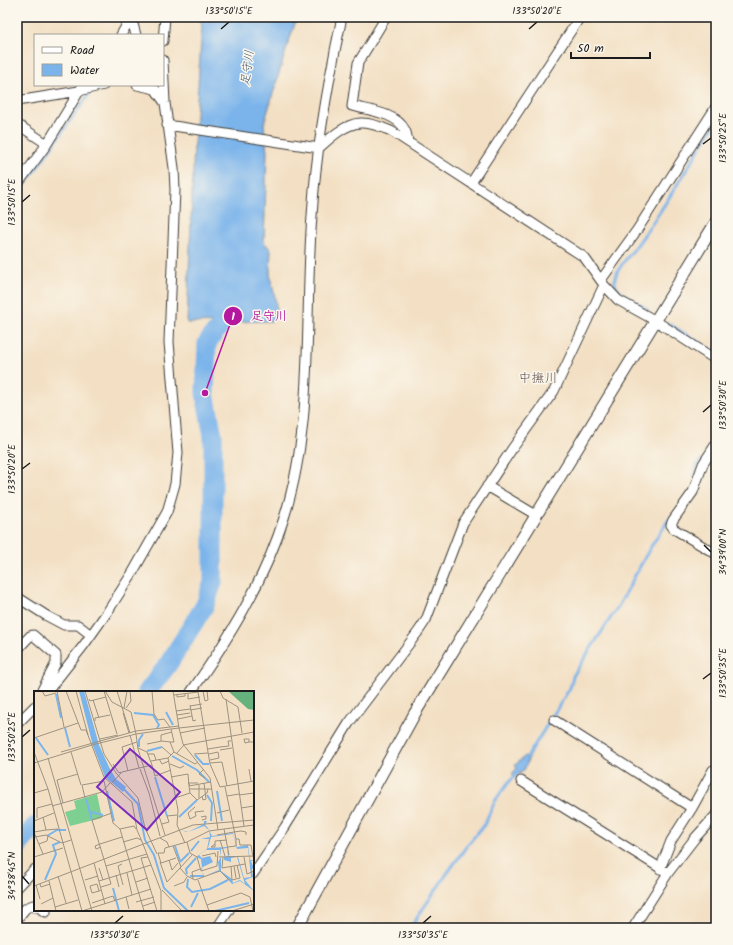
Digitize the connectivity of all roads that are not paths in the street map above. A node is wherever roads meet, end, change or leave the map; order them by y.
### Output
1 (165, 17) edge
2 (342, 17) edge
3 (386, 17) edge
4 (580, 17) edge
5 (133, 26) edge
6 (122, 34) edge
7 (164, 34) edge
8 (164, 81) edge
9 (96, 86) edge
10 (154, 87) edge
11 (82, 88) edge
12 (17, 101) edge
13 (165, 102) junction
14 (716, 107) edge
15 (17, 124) edge
16 (171, 125) junction
17 (408, 142) junction
18 (47, 144) junction
19 (317, 147) junction
20 (470, 183) junction
21 (17, 185) edge
22 (716, 222) edge
23 (602, 282) junction
24 (656, 320) junction
25 (716, 360) edge
26 (716, 444) edge
27 (488, 486) junction
28 (536, 515) junction
29 (716, 554) edge
30 (17, 597) edge
31 (91, 635) junction
32 (19, 645) edge
33 (42, 691) edge
34 (48, 691) edge
35 (192, 691) edge
36 (34, 707) edge
37 (554, 720) dead end
38 (17, 724) edge
39 (716, 772) edge
40 (521, 781) dead end
41 (692, 808) junction
42 (716, 815) edge
43 (34, 870) edge
44 (664, 871) junction
45 (254, 872) edge
46 (17, 888) edge
47 (34, 906) edge
48 (228, 911) edge
49 (17, 919) edge
50 (217, 928) edge
51 (297, 928) edge
52 (633, 928) edge

1 - 7 street
2 - 19 street
3 - 17 street
4 - 20 street
5 - 6 street
8 - 13 street
9 - 11 street
10 - 13 street
11 - 12 street
11 - 18 street
13 - 16 street
14 - 23 street
15 - 18 street
16 - 19 street
16 - 31 street
17 - 19 street
17 - 20 street
18 - 21 street
19 - 35 street
20 - 23 street
22 - 24 street
23 - 24 street
23 - 27 street
24 - 25 street
24 - 28 street
26 - 29 street
27 - 28 street
27 - 45 street
28 - 51 street
30 - 31 street
31 - 34 street
32 - 33 street
36 - 38 street
37 - 41 street
39 - 41 street
40 - 44 street
41 - 44 street
42 - 44 street
43 - 46 street
44 - 52 street
47 - 49 street
48 - 50 street

